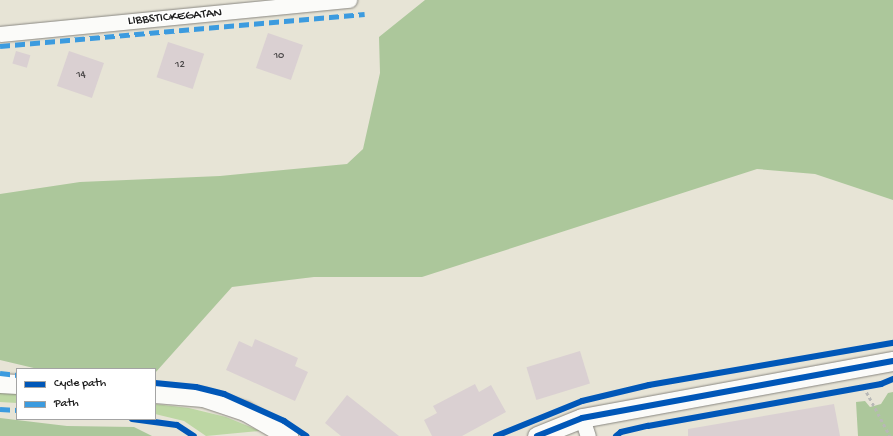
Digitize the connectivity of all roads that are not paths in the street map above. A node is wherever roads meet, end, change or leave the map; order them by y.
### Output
1 (349, 0) edge
2 (0, 34) edge
3 (893, 361) edge
4 (0, 383) edge
5 (16, 384) edge
6 (156, 393) edge
7 (582, 418) junction
8 (288, 436) edge
9 (537, 436) edge
10 (588, 436) edge

1 - 2 street, LIBBSTICKEGATAN
3 - 7 street
4 - 5 street
6 - 8 street
7 - 9 street
7 - 10 street

